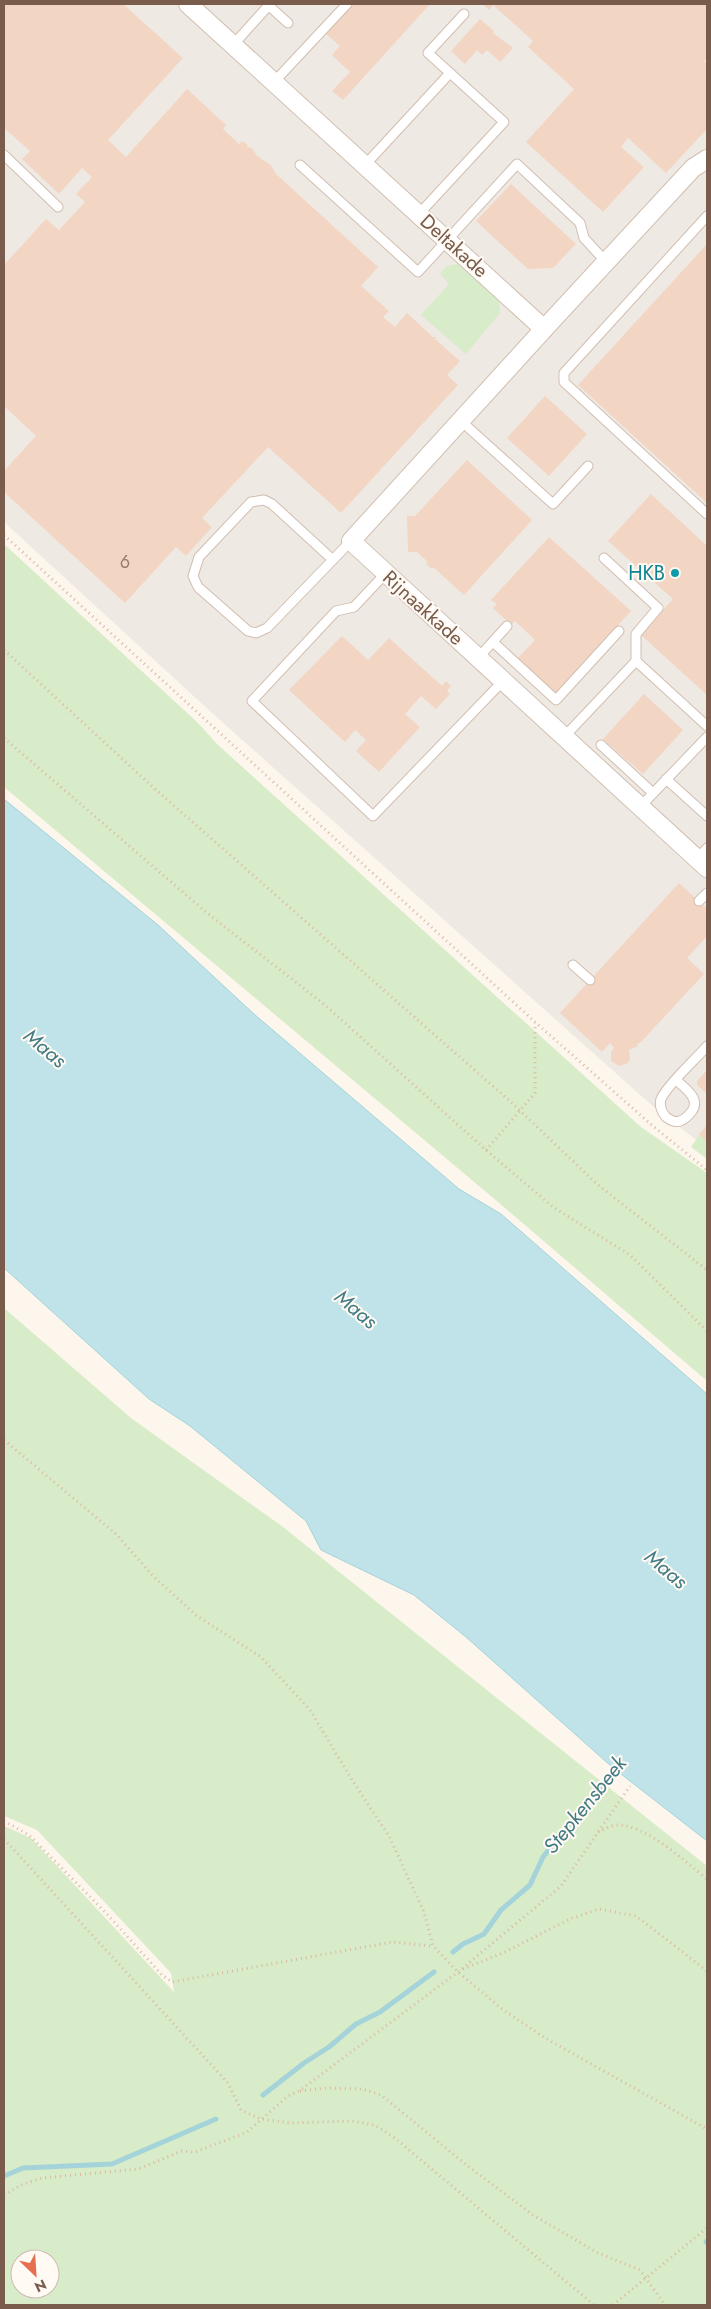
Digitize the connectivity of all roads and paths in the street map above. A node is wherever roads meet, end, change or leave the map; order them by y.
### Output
1 (188, 4) edge
2 (346, 4) edge
3 (269, 5) edge
4 (464, 14) dead end
5 (288, 24) dead end
6 (233, 45) junction
7 (450, 73) junction
8 (274, 82) junction
9 (4, 155) edge
10 (707, 159) edge
11 (300, 165) dead end
12 (365, 165) junction
13 (58, 207) dead end
14 (419, 214) junction
15 (707, 216) edge
16 (447, 240) junction
17 (606, 262) junction
18 (544, 329) junction
19 (461, 421) junction
20 (588, 466) dead end
21 (707, 514) edge
22 (4, 535) edge
23 (351, 541) junction
24 (604, 558) dead end
25 (333, 560) junction
26 (385, 574) junction
27 (507, 626) dead end
28 (619, 631) dead end
29 (493, 642) junction
30 (4, 650) edge
31 (478, 658) junction
32 (636, 661) junction
33 (503, 680) junction
34 (707, 726) edge
35 (564, 737) junction
36 (707, 737) edge
37 (4, 738) edge
38 (601, 745) dead end
39 (666, 779) junction
40 (653, 793) junction
41 (640, 807) junction
42 (707, 816) edge
43 (704, 858) edge
44 (707, 893) edge
45 (699, 901) dead end
46 (573, 965) dead end
47 (590, 980) dead end
48 (535, 1022) junction
49 (707, 1046) edge
50 (676, 1080) junction
51 (520, 1112) junction
52 (486, 1150) junction
53 (707, 1170) edge
54 (707, 1270) edge
55 (707, 1331) edge
56 (4, 1440) edge
57 (630, 1786) dead end
58 (4, 1821) edge
59 (598, 1832) junction
60 (4, 1840) edge
61 (707, 1879) edge
62 (434, 1946) junction
63 (707, 1971) edge
64 (458, 1972) junction
65 (299, 2091) junction
66 (261, 2119) junction
67 (707, 2129) edge
68 (4, 2195) edge
69 (707, 2228) edge
70 (645, 2278) junction
71 (594, 2305) edge
72 (613, 2305) edge
73 (665, 2305) edge

1 - 6 street, Deltakade
2 - 8 lane
3 - 5 lane
3 - 6 lane
4 - 7 lane
6 - 8 street, Deltakade
7 - 12 lane
7 - 14 lane
8 - 12 street, Deltakade
9 - 13 lane
10 - 17 street
11 - 16 lane
12 - 14 street, Deltakade
14 - 16 street, Deltakade
15 - 21 lane
16 - 17 lane
16 - 18 street, Deltakade
17 - 18 street
18 - 19 street
19 - 20 lane
19 - 23 street
22 - 48 path
23 - 25 lane
23 - 26 street, Rijnaakkade
24 - 32 lane
25 - 25 lane
26 - 31 street, Rijnaakkade
26 - 33 lane
27 - 29 lane
28 - 29 lane
29 - 31 lane
30 - 51 path
31 - 33 street, Rijnaakkade
32 - 34 lane
32 - 35 lane
33 - 35 street, Rijnaakkade
35 - 41 street, Rijnaakkade
36 - 39 lane
37 - 52 path
38 - 40 lane
39 - 40 lane
39 - 42 lane
40 - 41 lane
41 - 43 street, Rijnaakkade
44 - 45 lane
46 - 47 lane
48 - 51 path
48 - 53 path
49 - 50 lane
50 - 50 lane
51 - 52 path
51 - 54 path
52 - 55 path
56 - 62 path
57 - 59 path
58 - 62 path
59 - 61 path
59 - 64 path
60 - 66 path
62 - 64 path
63 - 64 path
64 - 65 path
64 - 67 path
65 - 66 path
65 - 70 path
66 - 68 path
66 - 71 path
69 - 70 path
70 - 72 path
70 - 73 path

